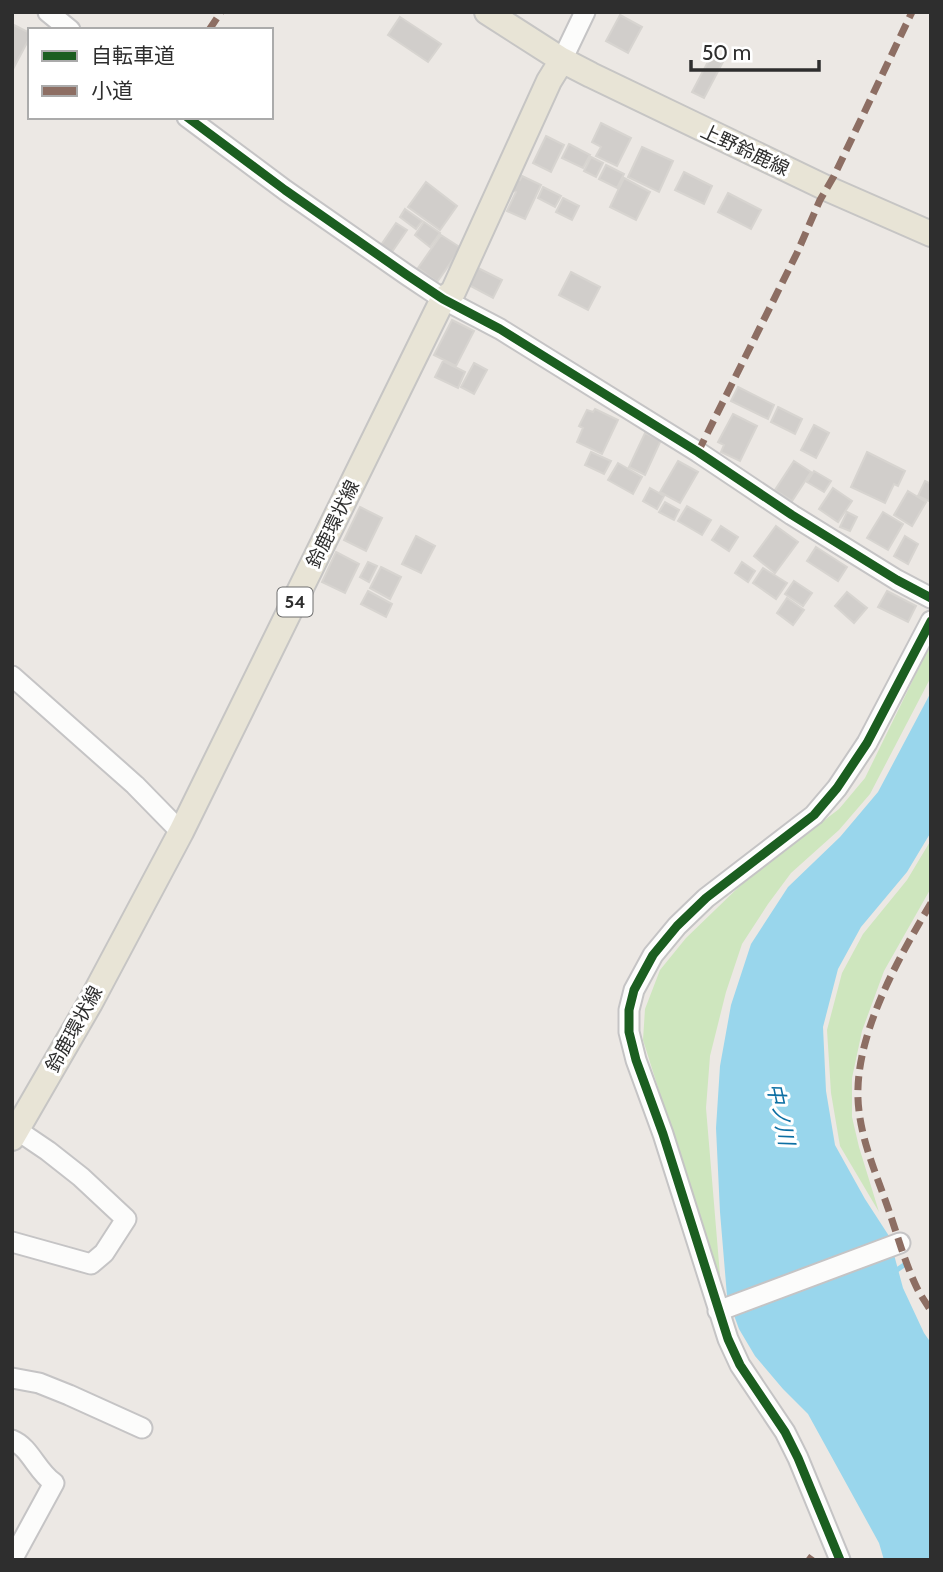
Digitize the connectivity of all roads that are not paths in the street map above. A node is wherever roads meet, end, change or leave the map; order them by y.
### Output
1 (48, 12) edge
2 (487, 12) edge
3 (585, 12) edge
4 (68, 28) edge
5 (562, 60) junction
6 (190, 119) edge
7 (931, 234) edge
8 (443, 299) junction
9 (792, 514) junction
10 (931, 584) edge
11 (931, 598) edge
12 (931, 621) edge
13 (12, 676) edge
14 (181, 831) junction
15 (15, 1134) edge
16 (12, 1242) edge
17 (901, 1242) dead end
18 (718, 1311) junction
19 (12, 1378) edge
20 (142, 1428) dead end
21 (12, 1440) edge
22 (12, 1560) edge
23 (840, 1560) edge

1 - 4 street
2 - 5 main road
3 - 5 street
5 - 7 main road, 上野鈴鹿線
5 - 8 main road, 鈴鹿環状線 / 54
6 - 8 street
8 - 9 street
8 - 14 main road, 鈴鹿環状線 / 54
9 - 10 street
9 - 11 street
12 - 18 street
13 - 14 street
14 - 15 main road, 鈴鹿環状線 / 54
15 - 16 street
17 - 18 street
18 - 23 street
19 - 20 street
21 - 22 street

